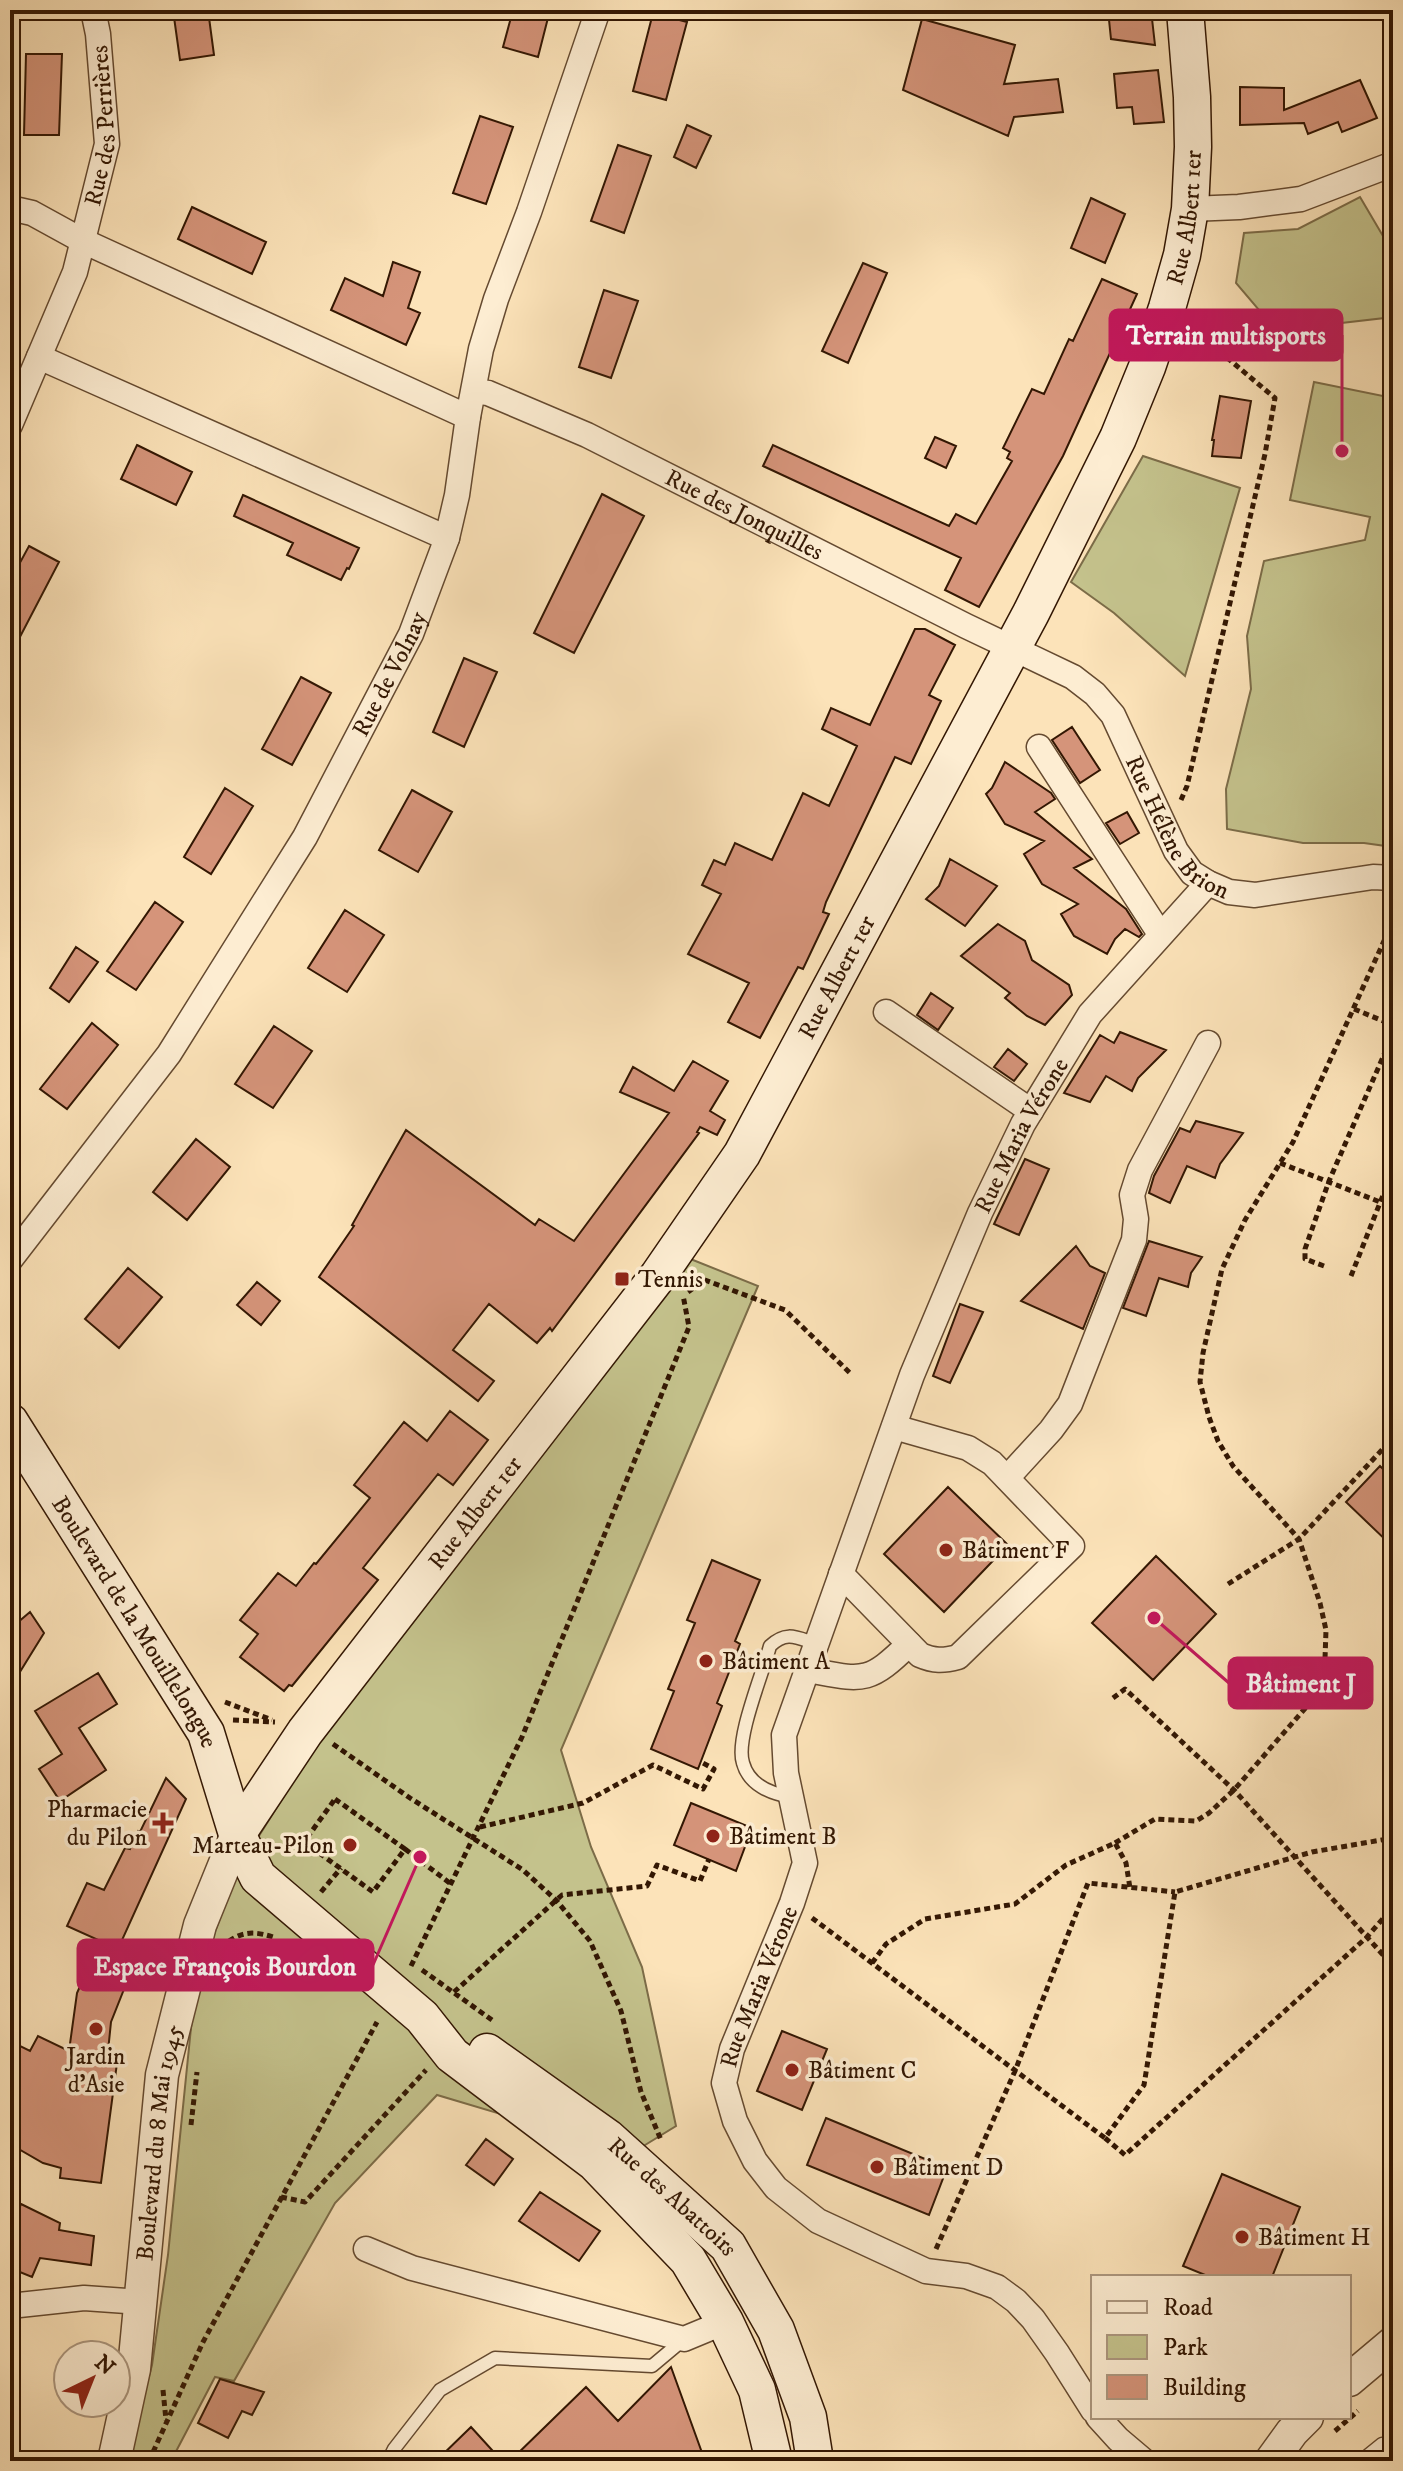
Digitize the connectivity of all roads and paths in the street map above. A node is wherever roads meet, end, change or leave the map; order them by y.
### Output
1 (93, 10) edge
2 (598, 10) edge
3 (1185, 10) edge
4 (1393, 164) edge
5 (10, 208) edge
6 (1190, 209) junction
7 (83, 241) junction
8 (1167, 308) junction
9 (39, 357) junction
10 (474, 391) junction
11 (468, 417) junction
12 (10, 425) edge
13 (447, 538) junction
14 (1012, 649) junction
15 (1039, 747) dead end
16 (1168, 834) junction
17 (1393, 878) edge
18 (1208, 883) junction
19 (1393, 921) edge
20 (1160, 934) junction
21 (1390, 934) edge
22 (1354, 1009) junction
23 (886, 1012) dead end
24 (1393, 1025) edge
25 (1393, 1034) edge
26 (1208, 1043) dead end
27 (1031, 1111) junction
28 (1280, 1163) junction
29 (1393, 1170) edge
30 (1329, 1181) junction
31 (1380, 1202) junction
32 (1393, 1207) edge
33 (10, 1260) edge
34 (1324, 1266) dead end
35 (1351, 1276) dead end
36 (715, 1284) dead end
37 (683, 1295) dead end
38 (850, 1373) dead end
39 (10, 1422) edge
40 (894, 1427) junction
41 (1393, 1438) edge
42 (1007, 1478) junction
43 (1299, 1539) junction
44 (841, 1574) junction
45 (1228, 1584) dead end
46 (817, 1644) junction
47 (909, 1644) junction
48 (807, 1670) junction
49 (1113, 1698) dead end
50 (219, 1700) dead end
51 (305, 1732) junction
52 (701, 1762) dead end
53 (1234, 1790) junction
54 (792, 1797) junction
55 (479, 1827) junction
56 (237, 1834) junction
57 (474, 1837) junction
58 (1393, 1838) edge
59 (1115, 1843) junction
60 (405, 1849) junction
61 (1296, 1856) junction
62 (709, 1859) dead end
63 (451, 1884) junction
64 (1130, 1888) junction
65 (1175, 1892) junction
66 (556, 1900) junction
67 (792, 1903) junction
68 (1393, 1907) edge
69 (1367, 1937) junction
70 (284, 1941) dead end
71 (226, 1944) dead end
72 (1393, 1962) edge
73 (872, 1963) junction
74 (393, 1991) junction
75 (454, 1992) dead end
76 (406, 2022) junction
77 (434, 2061) dead end
78 (198, 2069) dead end
79 (1015, 2071) junction
80 (191, 2130) dead end
81 (1105, 2138) junction
82 (662, 2141) dead end
83 (281, 2197) junction
84 (366, 2249) dead end
85 (926, 2271) junction
86 (141, 2302) junction
87 (10, 2306) edge
88 (725, 2322) junction
89 (684, 2339) junction
90 (1393, 2343) edge
91 (162, 2384) dead end
92 (1356, 2394) edge
93 (1091, 2407) edge
94 (1100, 2419) edge
95 (166, 2421) junction
96 (1319, 2426) edge
97 (1393, 2454) edge
98 (114, 2461) edge
99 (149, 2461) edge
100 (388, 2461) edge
101 (774, 2461) edge
102 (815, 2461) edge
103 (1144, 2461) edge
104 (1271, 2461) edge
105 (1361, 2461) edge

1 - 7 street, Rue des Perrières
2 - 10 street, Rue de Volnay
3 - 6 main road, Rue Albert 1er
4 - 6 street
5 - 7 street, Rue des Perrières
6 - 8 main road, Rue Albert 1er
7 - 9 street, Rue des Perrières
7 - 11 street
8 - 14 main road, Rue Albert 1er
8 - 16 path
9 - 12 street, Rue des Perrières
9 - 13 street
10 - 11 street, Rue de Volnay
10 - 14 street, Rue des Jonquilles
11 - 13 street, Rue de Volnay
13 - 33 street, Rue de Volnay
14 - 16 street, Rue Hélène Brion
14 - 51 main road, Rue Albert 1er
15 - 20 street
16 - 18 street, Rue Hélène Brion
17 - 18 street, Rue Hélène Brion
18 - 20 street, Rue Maria Vérone
19 - 21 path
20 - 27 street, Rue Maria Vérone
21 - 22 path
22 - 24 path
22 - 28 path
23 - 27 street
25 - 30 path
26 - 42 street
27 - 40 street, Rue Maria Vérone
28 - 30 path
28 - 43 path
29 - 31 path
30 - 31 path
30 - 34 path
31 - 32 path
31 - 35 path
36 - 38 path
37 - 55 path
39 - 56 main road, Boulevard de la Mouillelongue
40 - 42 street
40 - 44 street, Rue Maria Vérone
41 - 43 path
42 - 47 street
43 - 45 path
43 - 53 path
44 - 46 street, Rue Maria Vérone
44 - 47 street
46 - 48 street, Rue Maria Vérone
46 - 54 lane
47 - 48 street
48 - 54 street, Rue Maria Vérone
49 - 53 path
50 - 51 path
51 - 56 main road, Rue Albert 1er
51 - 57 path
52 - 55 path
53 - 59 path
53 - 61 path
54 - 67 street, Rue Maria Vérone
55 - 57 path
56 - 74 main road, Boulevard de la Mouillelongue
56 - 86 street, Boulevard du 8 Mai 1945
57 - 63 path
57 - 66 path
58 - 61 path
59 - 64 path
59 - 73 path
60 - 60 path
60 - 63 path
61 - 65 path
61 - 69 path
62 - 66 path
63 - 74 path
64 - 65 path
64 - 79 path
65 - 81 path
66 - 75 path
66 - 82 path
67 - 73 path
67 - 85 street, Rue Maria Vérone
68 - 69 path
69 - 72 path
69 - 81 path
70 - 71 path
73 - 79 path
74 - 76 main road, Boulevard de la Mouillelongue
76 - 83 path
76 - 88 main road
76 - 102 main road, Rue des Abattoirs
77 - 83 path
78 - 80 path
79 - 81 path
79 - 85 path
83 - 95 path
84 - 89 street
85 - 93 street, Rue Maria Vérone
86 - 87 street
86 - 98 street, Boulevard du 8 Mai 1945
88 - 89 street
88 - 101 main road
89 - 100 lane
90 - 92 street
91 - 95 path
94 - 103 street
95 - 99 path
96 - 104 street
97 - 105 lane

